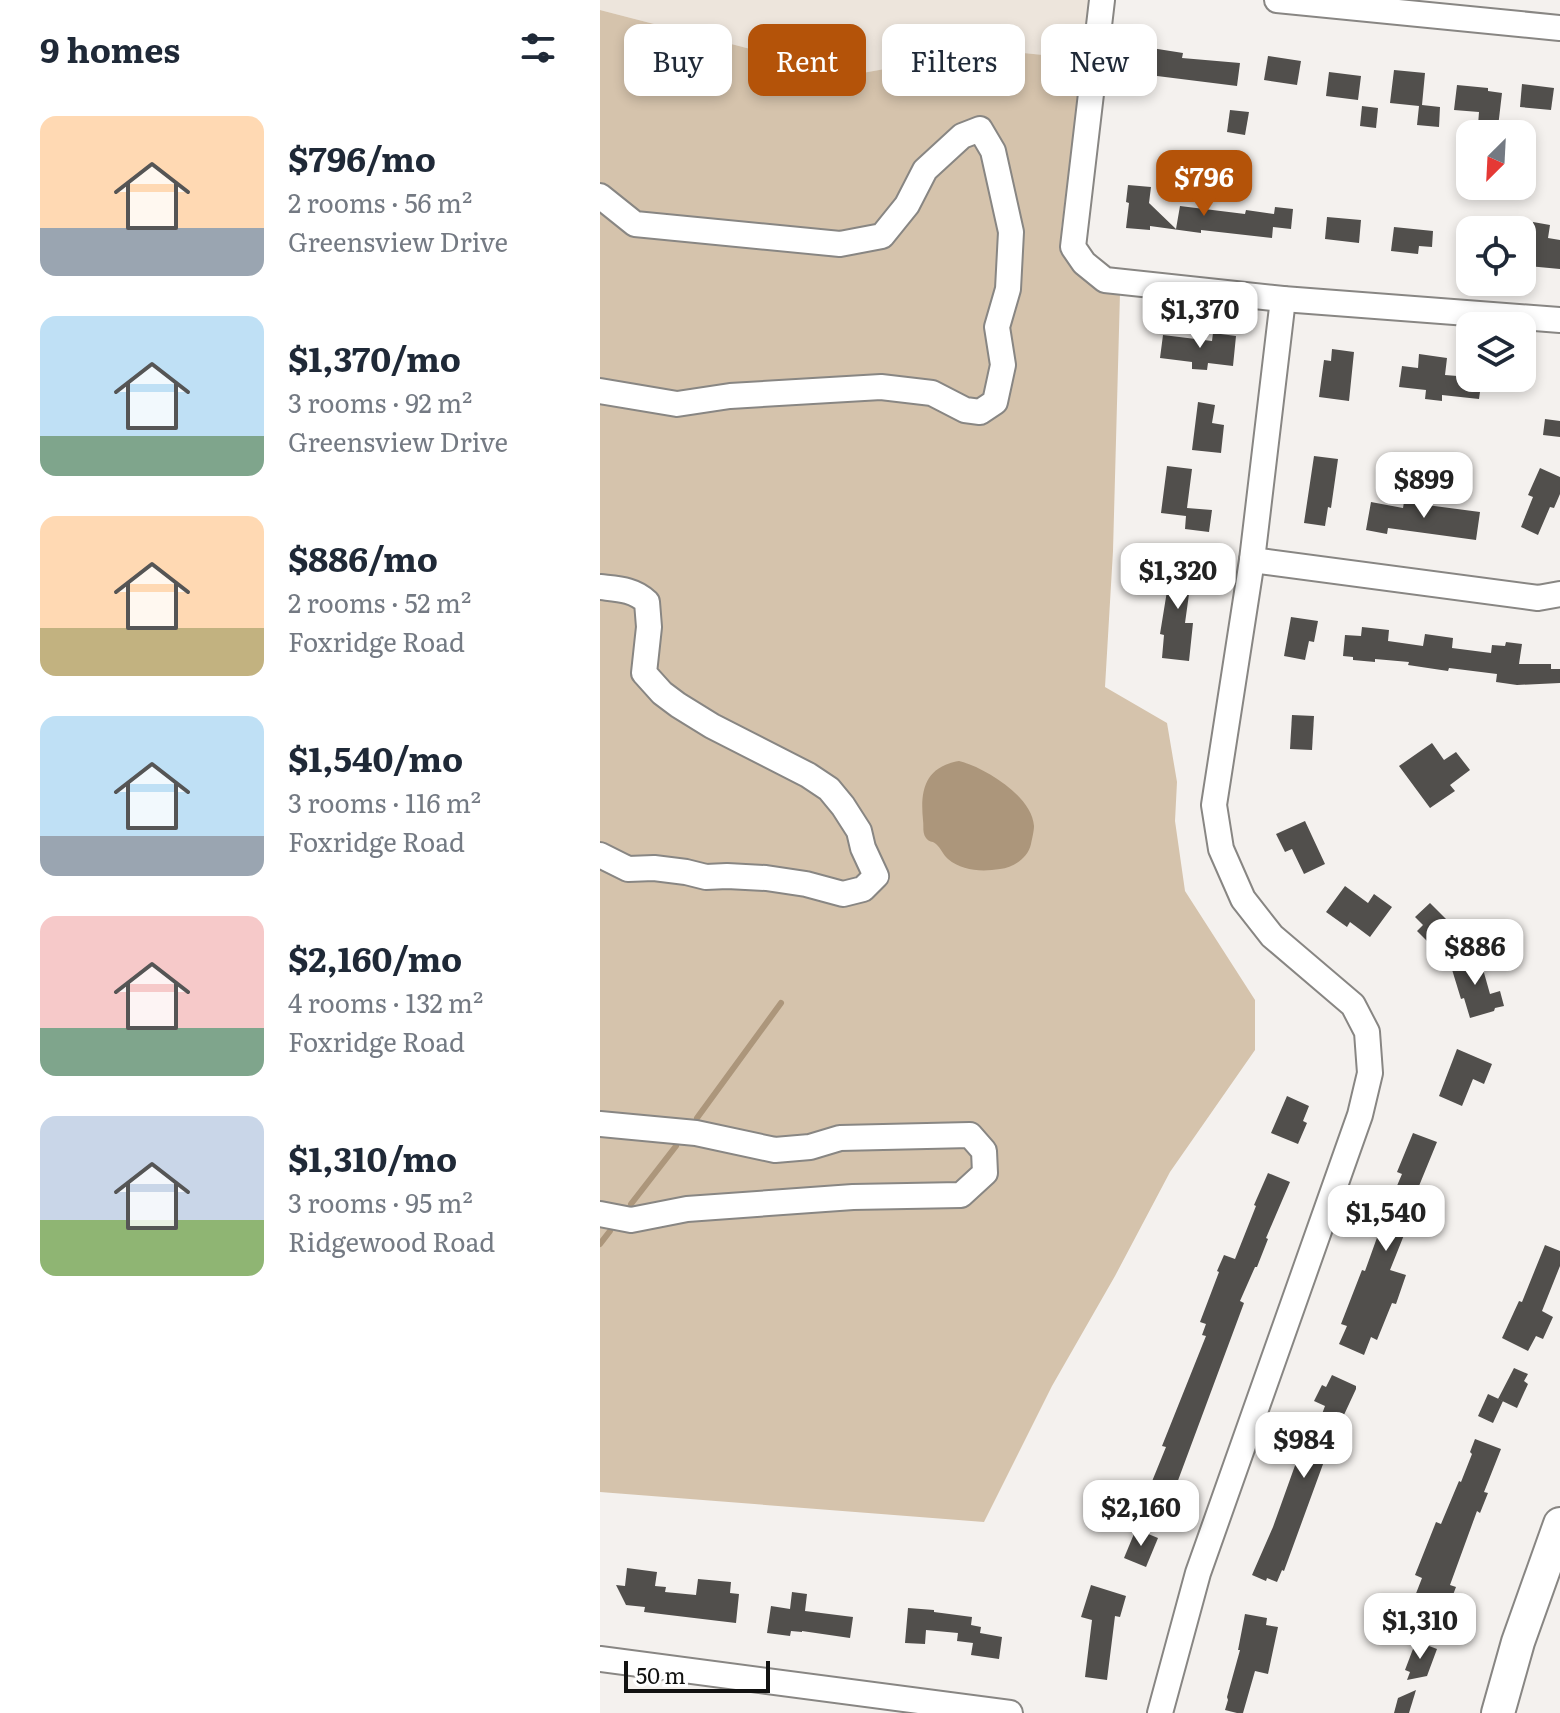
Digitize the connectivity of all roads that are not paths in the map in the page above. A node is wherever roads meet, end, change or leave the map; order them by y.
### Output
1 (1102, 0) edge
2 (1277, 0) edge
3 (1560, 28) edge
4 (600, 196) edge
5 (1283, 299) junction
6 (1560, 320) edge
7 (600, 391) edge
8 (1252, 560) junction
9 (600, 587) edge
10 (1560, 594) edge
11 (600, 855) edge
12 (600, 1124) edge
13 (600, 1214) edge
14 (1560, 1524) edge
15 (600, 1659) edge
16 (860, 1703) edge
17 (1010, 1713) edge
18 (1160, 1713) edge
19 (1498, 1713) edge

1 - 5 street
2 - 3 street
4 - 7 street
5 - 6 street
5 - 8 street
8 - 10 street
8 - 18 street
9 - 11 street
12 - 13 street
14 - 19 main road
15 - 16 street
16 - 17 street

